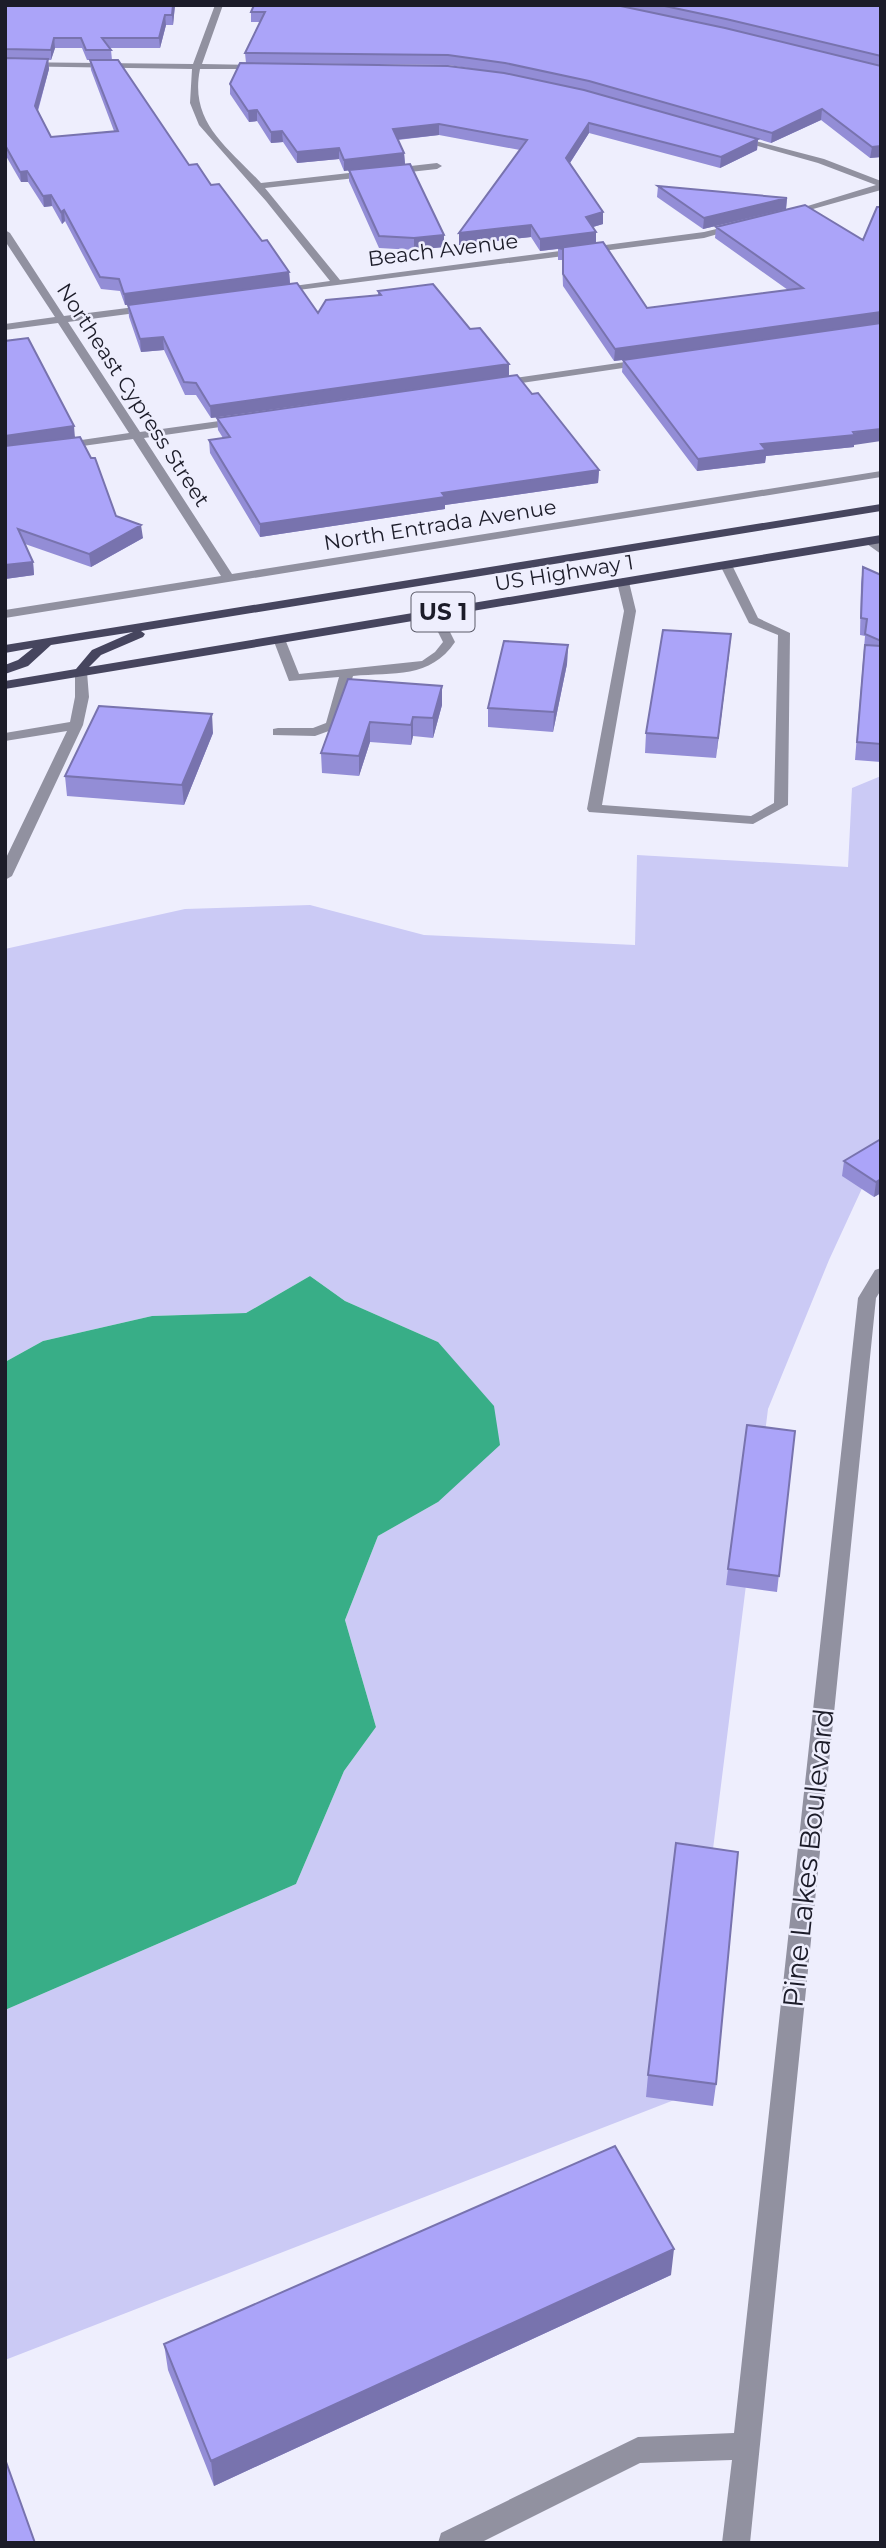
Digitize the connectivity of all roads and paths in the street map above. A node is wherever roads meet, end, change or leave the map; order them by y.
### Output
1 (219, 5) edge
2 (5, 64) edge
3 (197, 65) junction
4 (267, 67) edge
5 (725, 134) edge
6 (437, 166) dead end
7 (881, 186) edge
8 (259, 187) junction
9 (781, 217) edge
10 (742, 226) edge
11 (5, 233) edge
12 (337, 283) junction
13 (268, 293) edge
14 (157, 307) edge
15 (60, 320) junction
16 (5, 327) edge
17 (660, 360) edge
18 (495, 384) edge
19 (247, 420) edge
20 (136, 436) junction
21 (45, 449) edge
22 (881, 474) edge
23 (881, 507) edge
24 (878, 543) edge
25 (726, 565) junction
26 (229, 578) junction
27 (623, 582) junction
28 (5, 614) edge
29 (435, 614) junction
30 (165, 624) junction
31 (279, 639) junction
32 (47, 643) junction
33 (5, 649) edge
34 (5, 670) edge
35 (80, 673) junction
36 (347, 673) junction
37 (5, 685) edge
38 (76, 725) junction
39 (278, 732) dead end
40 (5, 737) edge
41 (5, 876) edge
42 (881, 1274) edge
43 (746, 2446) junction
44 (451, 2543) edge
45 (736, 2543) edge

1 - 3 street
2 - 3 street
3 - 4 street
3 - 8 street
5 - 7 street
6 - 8 street
7 - 9 street
8 - 12 street
10 - 12 street, Beach Avenue
11 - 15 street, Northeast Cypress Street
12 - 13 street, Beach Avenue
14 - 15 street
15 - 16 street
15 - 20 street, Northeast Cypress Street
17 - 18 street
19 - 20 street
20 - 21 street
20 - 26 street, Northeast Cypress Street
22 - 26 street, North Entrada Avenue
23 - 30 main road, US Highway 1 / US 1
24 - 25 main road, US Highway 1 / US 1
25 - 27 main road, US Highway 1 / US 1
25 - 27 street
26 - 28 street, North Entrada Avenue
27 - 29 main road, US Highway 1 / US 1
29 - 31 main road, US Highway 1 / US 1
29 - 36 street
30 - 32 main road, US Highway 1 / US 1
30 - 35 main road
31 - 35 main road, US Highway 1 / US 1
31 - 36 street
32 - 33 main road, US Highway 1 / US 1
32 - 34 main road
35 - 37 main road, US Highway 1 / US 1
35 - 38 street
36 - 39 street
38 - 40 street
38 - 41 street
42 - 43 street, Pine Lakes Boulevard
43 - 44 street
43 - 45 street, Pine Lakes Boulevard

